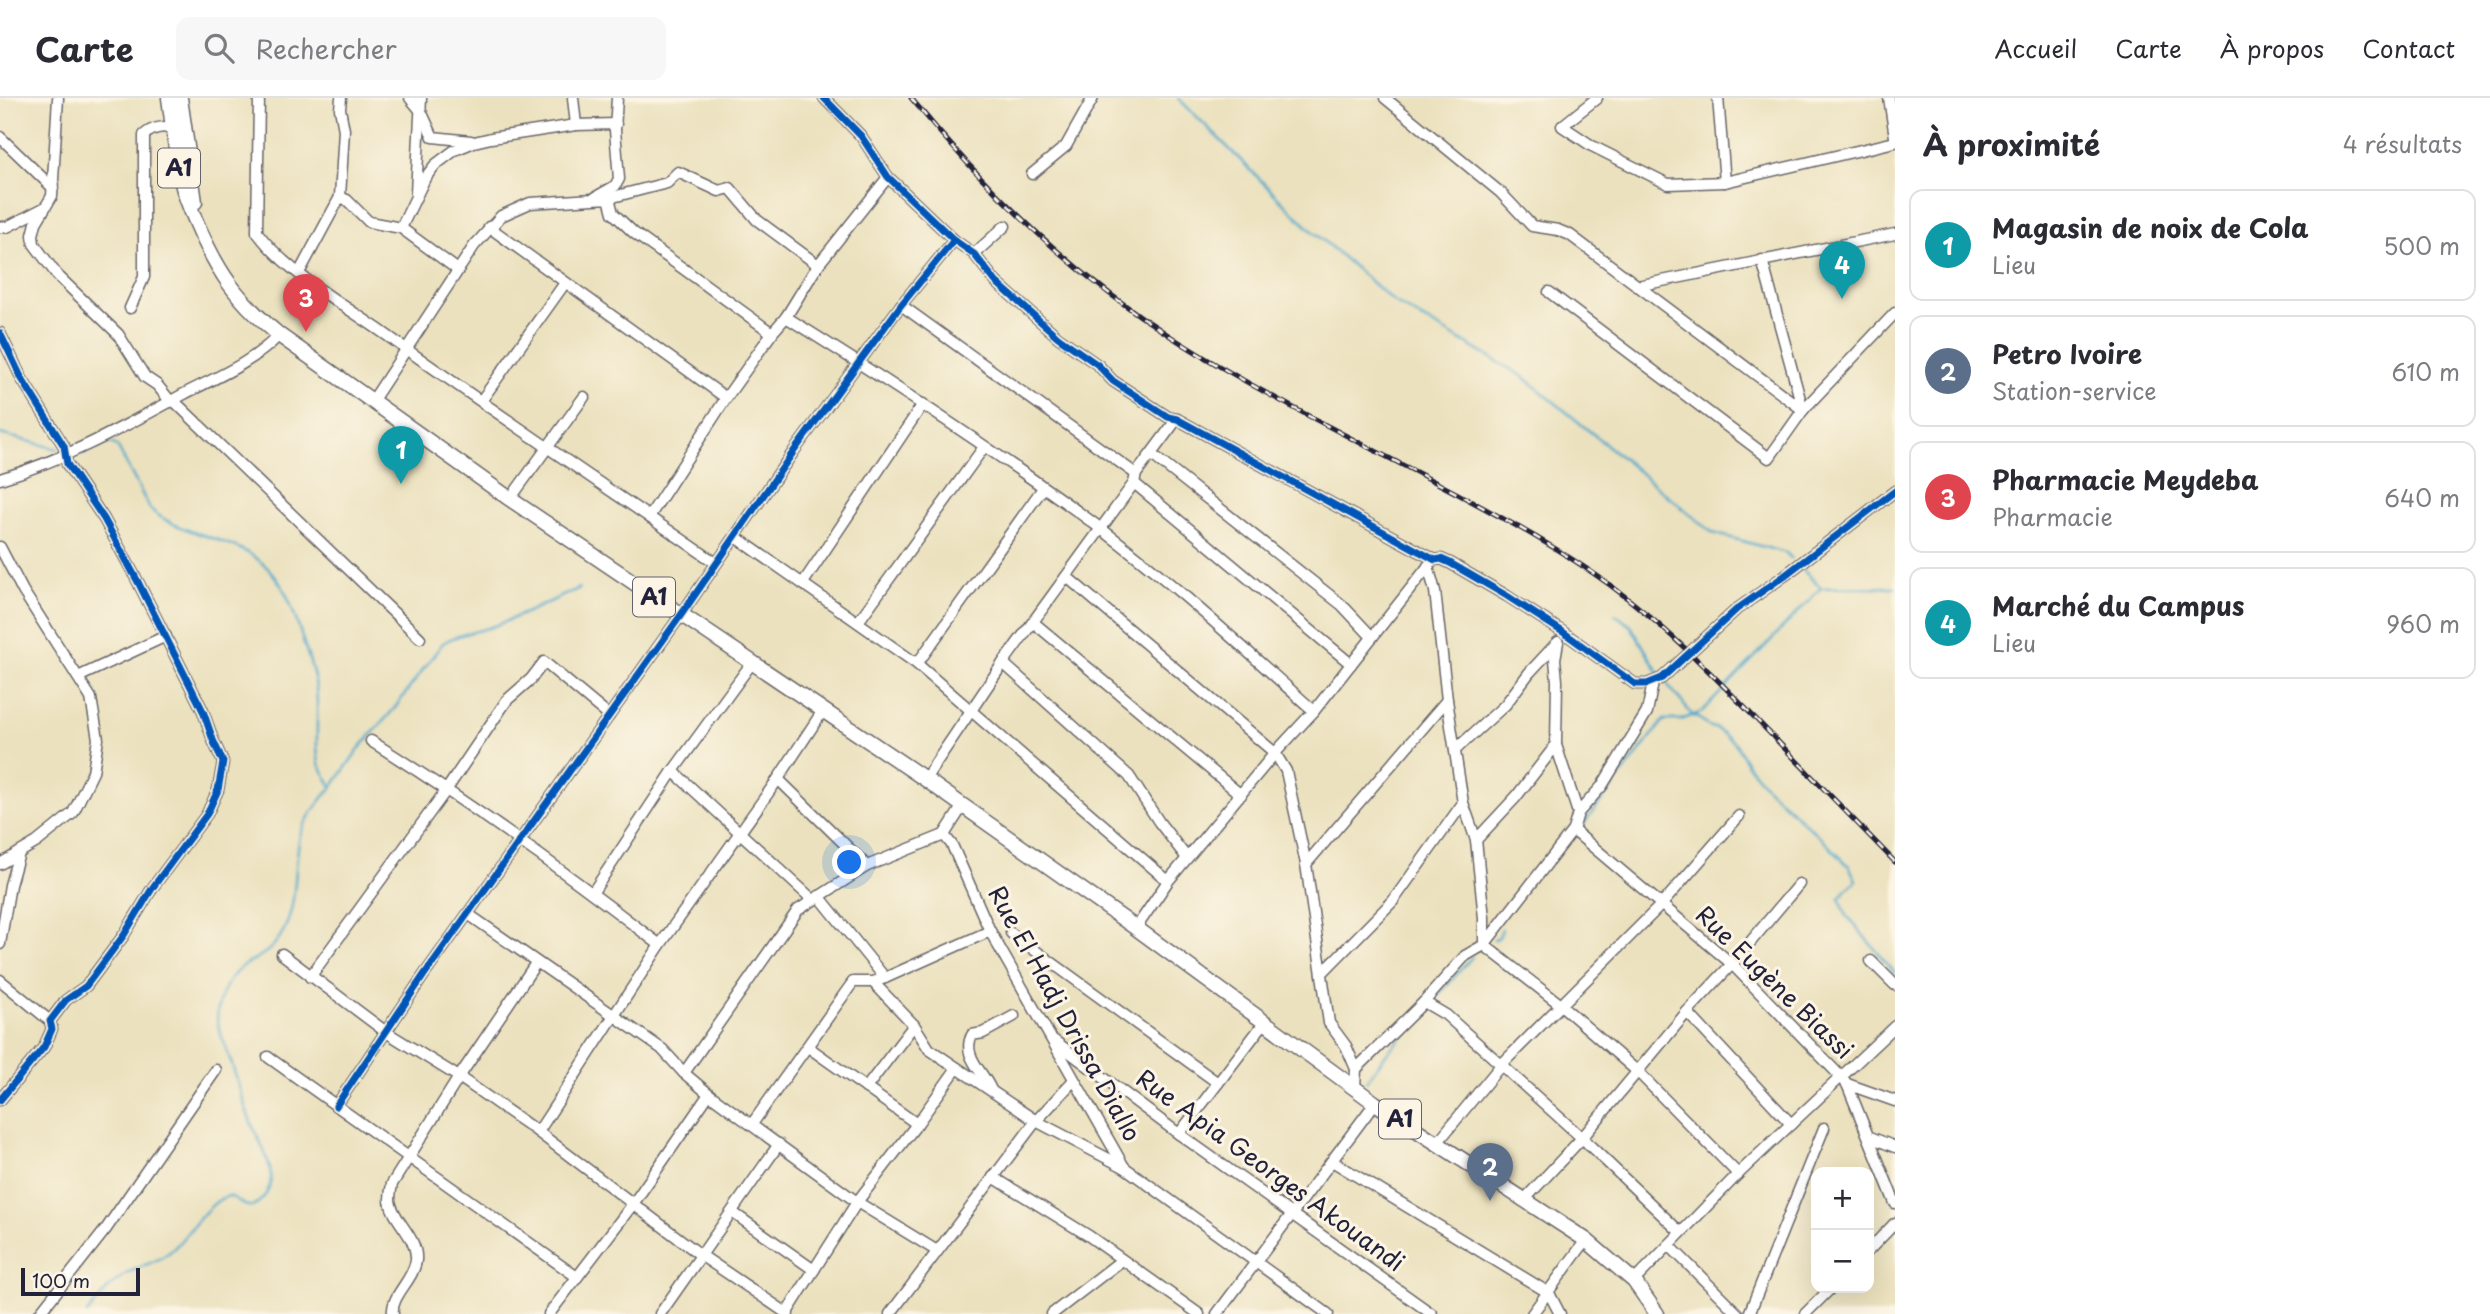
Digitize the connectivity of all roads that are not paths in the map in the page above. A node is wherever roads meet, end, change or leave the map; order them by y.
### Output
1 (58, 98) edge
2 (169, 98) edge
3 (180, 98) edge
4 (259, 98) edge
5 (341, 98) edge
6 (410, 98) edge
7 (421, 98) edge
8 (573, 98) edge
9 (617, 98) edge
10 (824, 98) edge
11 (1093, 98) edge
12 (1384, 98) edge
13 (1597, 98) edge
14 (1718, 98) edge
15 (1889, 98) edge
16 (421, 111) junction
17 (616, 124) junction
18 (576, 125) junction
19 (173, 127) junction
20 (0, 137) edge
21 (1895, 137) edge
22 (474, 142) junction
23 (1895, 142) edge
24 (1032, 174) dead end
25 (888, 177) junction
26 (1725, 182) junction
27 (52, 188) junction
28 (415, 195) junction
29 (341, 197) junction
30 (594, 198) junction
31 (609, 198) junction
32 (44, 208) junction
33 (1005, 226) dead end
34 (0, 227) edge
35 (489, 227) junction
36 (401, 228) junction
37 (1895, 234) edge
38 (202, 235) junction
39 (954, 240) junction
40 (974, 254) junction
41 (1762, 260) junction
42 (818, 265) junction
43 (458, 270) junction
44 (299, 273) junction
45 (565, 283) junction
46 (1637, 286) junction
47 (1549, 292) dead end
48 (901, 305) junction
49 (130, 308) dead end
50 (1895, 313) edge
51 (786, 317) junction
52 (0, 333) edge
53 (772, 333) junction
54 (279, 335) junction
55 (407, 350) junction
56 (858, 362) junction
57 (584, 397) dead end
58 (726, 398) junction
59 (373, 400) junction
60 (172, 401) junction
61 (481, 401) junction
62 (923, 404) junction
63 (1803, 410) junction
64 (1177, 419) junction
65 (984, 447) junction
66 (547, 448) junction
67 (1152, 455) junction
68 (65, 456) junction
69 (1135, 478) junction
70 (0, 479) edge
71 (1043, 488) junction
72 (1893, 498) edge
73 (510, 499) junction
74 (649, 517) junction
75 (1101, 529) junction
76 (736, 537) junction
77 (1, 553) edge
78 (716, 563) junction
79 (1431, 563) junction
80 (1067, 577) junction
81 (803, 583) junction
82 (681, 615) junction
83 (858, 622) junction
84 (1033, 622) junction
85 (166, 636) junction
86 (1372, 637) junction
87 (1561, 637) junction
88 (420, 638) dead end
89 (1003, 663) junction
90 (751, 664) junction
91 (916, 664) junction
92 (1351, 664) junction
93 (78, 677) junction
94 (1653, 682) junction
95 (1447, 700) junction
96 (971, 709) junction
97 (1314, 710) junction
98 (822, 712) junction
99 (609, 716) junction
100 (371, 741) dead end
101 (1556, 745) junction
102 (1454, 750) junction
103 (1275, 753) junction
104 (673, 771) junction
105 (778, 779) junction
106 (925, 779) junction
107 (447, 789) junction
108 (1241, 795) junction
109 (1463, 803) junction
110 (962, 807) junction
111 (1578, 813) junction
112 (1738, 816) dead end
113 (1573, 830) junction
114 (740, 831) junction
115 (944, 835) junction
116 (1476, 840) junction
117 (518, 841) junction
118 (19, 853) junction
119 (1187, 858) junction
120 (0, 863) edge
121 (1306, 864) junction
122 (867, 866) junction
123 (1168, 881) junction
124 (1799, 884) dead end
125 (593, 892) junction
126 (816, 898) junction
127 (1662, 904) junction
128 (468, 914) junction
129 (1136, 928) junction
130 (989, 931) junction
131 (1011, 933) dead end
132 (0, 944) edge
133 (1484, 944) junction
134 (660, 945) junction
135 (282, 954) dead end
136 (1871, 961) dead end
137 (537, 962) junction
138 (1732, 964) junction
139 (1322, 973) junction
140 (310, 977) junction
141 (0, 980) edge
142 (879, 980) junction
143 (1895, 985) edge
144 (1424, 1002) junction
145 (1561, 1005) junction
146 (1687, 1012) junction
147 (614, 1015) junction
148 (1014, 1016) dead end
149 (50, 1021) junction
150 (1265, 1023) junction
151 (914, 1025) junction
152 (1895, 1026) edge
153 (386, 1032) junction
154 (1049, 1036) junction
155 (808, 1047) junction
156 (268, 1057) dead end
157 (1501, 1065) junction
158 (957, 1068) junction
159 (1356, 1069) junction
160 (216, 1070) dead end
161 (1638, 1072) junction
162 (684, 1073) junction
163 (459, 1077) junction
164 (1074, 1080) junction
165 (1845, 1081) junction
166 (1218, 1083) junction
167 (866, 1088) junction
168 (1354, 1088) junction
169 (990, 1090) junction
170 (709, 1094) junction
171 (0, 1100) edge
172 (1895, 1101) edge
173 (1375, 1103) junction
174 (336, 1106) junction
175 (1036, 1121) junction
176 (752, 1124) junction
177 (917, 1124) junction
178 (1791, 1124) junction
179 (1824, 1128) dead end
180 (538, 1132) junction
181 (1179, 1134) junction
182 (1582, 1138) junction
183 (1870, 1138) junction
184 (1437, 1143) junction
185 (779, 1144) junction
186 (1895, 1147) edge
187 (408, 1157) junction
188 (1332, 1161) junction
189 (1124, 1167) junction
190 (1738, 1174) junction
191 (993, 1177) junction
192 (1525, 1199) junction
193 (857, 1202) junction
194 (1895, 1203) edge
195 (633, 1204) junction
196 (732, 1212) junction
197 (1293, 1215) junction
198 (1895, 1223) edge
199 (1680, 1233) junction
200 (1586, 1240) junction
201 (1669, 1245) junction
202 (1874, 1245) edge
203 (937, 1251) junction
204 (702, 1256) junction
205 (1122, 1260) junction
206 (1256, 1262) junction
207 (814, 1270) junction
208 (577, 1277) junction
209 (1634, 1281) junction
210 (1549, 1293) junction
211 (1826, 1293) edge
212 (39, 1314) edge
213 (393, 1314) edge
214 (549, 1314) edge
215 (660, 1314) edge
216 (787, 1314) edge
217 (890, 1314) edge
218 (1052, 1314) edge
219 (1199, 1314) edge
220 (1217, 1314) edge
221 (1328, 1314) edge
222 (1432, 1314) edge
223 (1532, 1314) edge
224 (1560, 1314) edge
225 (1657, 1314) edge
226 (1738, 1314) edge
227 (1749, 1314) edge
228 (1805, 1314) edge

1 - 27 street
2 - 19 main road, A1
3 - 38 main road, A1
4 - 44 street
5 - 29 street
6 - 16 street
7 - 16 street
8 - 18 street
9 - 17 street
10 - 25 street
11 - 24 street
12 - 46 street
13 - 26 street
14 - 26 street
15 - 21 street
16 - 22 street
16 - 28 street
17 - 18 street
17 - 30 street
18 - 22 street
19 - 38 main road, A1
19 - 49 street
20 - 27 street
22 - 28 street
23 - 26 street
25 - 39 street
25 - 42 street
27 - 32 street
28 - 36 street
29 - 36 street
29 - 44 street
30 - 31 street
30 - 35 street
31 - 42 street
31 - 53 street
32 - 34 street
32 - 60 street
33 - 40 street
35 - 43 street
35 - 45 street
36 - 43 street
37 - 41 street
38 - 54 main road, A1
39 - 40 street
39 - 48 street
40 - 64 street
41 - 46 street
41 - 63 street
42 - 51 street
43 - 55 street
44 - 55 street
45 - 58 street
45 - 61 street
46 - 63 street
47 - 63 street
48 - 56 street
48 - 69 street
50 - 63 street
51 - 53 street
51 - 56 street
52 - 68 street
53 - 58 street
54 - 59 main road, A1
54 - 60 street
55 - 59 street
55 - 61 street
56 - 62 street
56 - 76 street
57 - 66 street
58 - 74 street
59 - 73 main road, A1
60 - 68 street
60 - 88 street
61 - 66 street
62 - 65 street
62 - 81 street
64 - 67 street
64 - 79 street
65 - 71 street
65 - 83 street
66 - 73 street
66 - 74 street
67 - 69 street
67 - 86 street
68 - 70 street
68 - 85 street
69 - 75 street
69 - 92 street
71 - 75 street
71 - 91 street
72 - 94 street
73 - 82 main road, A1
74 - 78 street
75 - 80 street
75 - 97 street
76 - 78 street
76 - 81 street
77 - 93 street
78 - 82 street
79 - 86 street
79 - 87 street
79 - 95 street
80 - 84 street
80 - 103 street
81 - 83 street
82 - 90 main road, A1
82 - 99 street
83 - 91 street
84 - 89 street
84 - 108 street
85 - 93 street
85 - 149 street
86 - 92 street
87 - 94 street
87 - 101 street
87 - 102 street
89 - 96 street
89 - 119 street
90 - 98 main road, A1
90 - 104 street
91 - 96 street
92 - 97 street
93 - 118 street
94 - 111 street
95 - 102 street
95 - 121 street
96 - 106 street
96 - 123 street
97 - 103 street
98 - 105 street
98 - 106 main road, A1
99 - 107 street
99 - 117 street
100 - 107 street
101 - 111 street
101 - 116 street
102 - 109 street
103 - 108 street
103 - 121 street
104 - 114 street
104 - 125 street
105 - 114 street
105 - 122 street
106 - 110 main road, A1
107 - 117 street
107 - 140 street
108 - 119 street
109 - 116 street
109 - 139 street
110 - 115 street
110 - 129 main road, A1
111 - 113 street
112 - 127 street
113 - 127 street, Rue Eugène Biassi
113 - 133 street
114 - 126 street
114 - 134 street
115 - 122 street
115 - 130 street, Rue El Hadj Drissa Diallo
116 - 133 street
117 - 125 street
117 - 128 street
118 - 120 street
118 - 132 street
119 - 123 street
121 - 139 street
122 - 126 street
123 - 129 street
124 - 138 street
125 - 134 street
126 - 142 street
126 - 162 street
127 - 138 street, Rue Eugène Biassi
127 - 145 street
128 - 137 street
128 - 153 street
129 - 150 main road, A1
130 - 142 street
130 - 154 street, Rue El Hadj Drissa Diallo
131 - 166 street
133 - 144 street
133 - 145 street
134 - 147 street
135 - 140 street
136 - 143 street
137 - 147 street
137 - 163 street
138 - 146 street
138 - 165 street, Rue Eugène Biassi
139 - 159 street
140 - 153 street
141 - 149 street
142 - 151 street
142 - 155 street
144 - 157 street
144 - 159 street
145 - 157 street
145 - 161 street
146 - 161 street
146 - 178 street
147 - 162 street
147 - 180 street
148 - 169 street
149 - 171 street
150 - 166 street
150 - 168 main road, A1
151 - 158 street
151 - 167 street
152 - 165 street
153 - 163 street
153 - 174 street
154 - 164 street, Rue El Hadj Drissa Diallo
154 - 181 street, Rue Apia Georges Akouandi
155 - 167 street
155 - 176 street
156 - 174 street
157 - 182 street
157 - 184 street
158 - 169 street
158 - 177 street
159 - 168 street
160 - 212 street
161 - 182 street
161 - 190 street
162 - 170 street
163 - 180 street
163 - 187 street
164 - 175 street
164 - 189 street, Rue El Hadj Drissa Diallo
165 - 172 street
165 - 178 street
165 - 183 street, Rue Eugène Biassi
166 - 181 street
167 - 177 street
168 - 173 main road, A1
169 - 175 street
170 - 176 street
170 - 195 street
173 - 184 main road, A1
173 - 188 street
174 - 187 street
175 - 189 street
175 - 191 street
176 - 185 street
177 - 193 street
178 - 190 street
179 - 227 street
180 - 195 street
181 - 197 street, Rue Apia Georges Akouandi
182 - 192 street
182 - 199 street
183 - 186 street
183 - 194 street, Rue Eugène Biassi
184 - 192 main road, A1
185 - 193 street
185 - 196 street
187 - 208 street
187 - 213 street
188 - 197 street
188 - 210 street
189 - 206 street, Rue El Hadj Drissa Diallo
190 - 199 street
191 - 203 street
191 - 205 street
192 - 200 main road, A1
193 - 203 street
193 - 207 street
195 - 204 street
195 - 208 street
196 - 204 street
196 - 207 street
197 - 206 street
197 - 222 street, Rue Apia Georges Akouandi
198 - 202 street
199 - 201 street
200 - 209 main road, A1
200 - 210 street
201 - 209 street
201 - 226 street
203 - 217 street
204 - 215 street
204 - 216 street
205 - 218 street
205 - 219 street
206 - 220 street
206 - 221 street, Rue El Hadj Drissa Diallo
207 - 216 street
208 - 214 street
209 - 225 main road, A1
210 - 223 street
210 - 224 street
211 - 228 street

